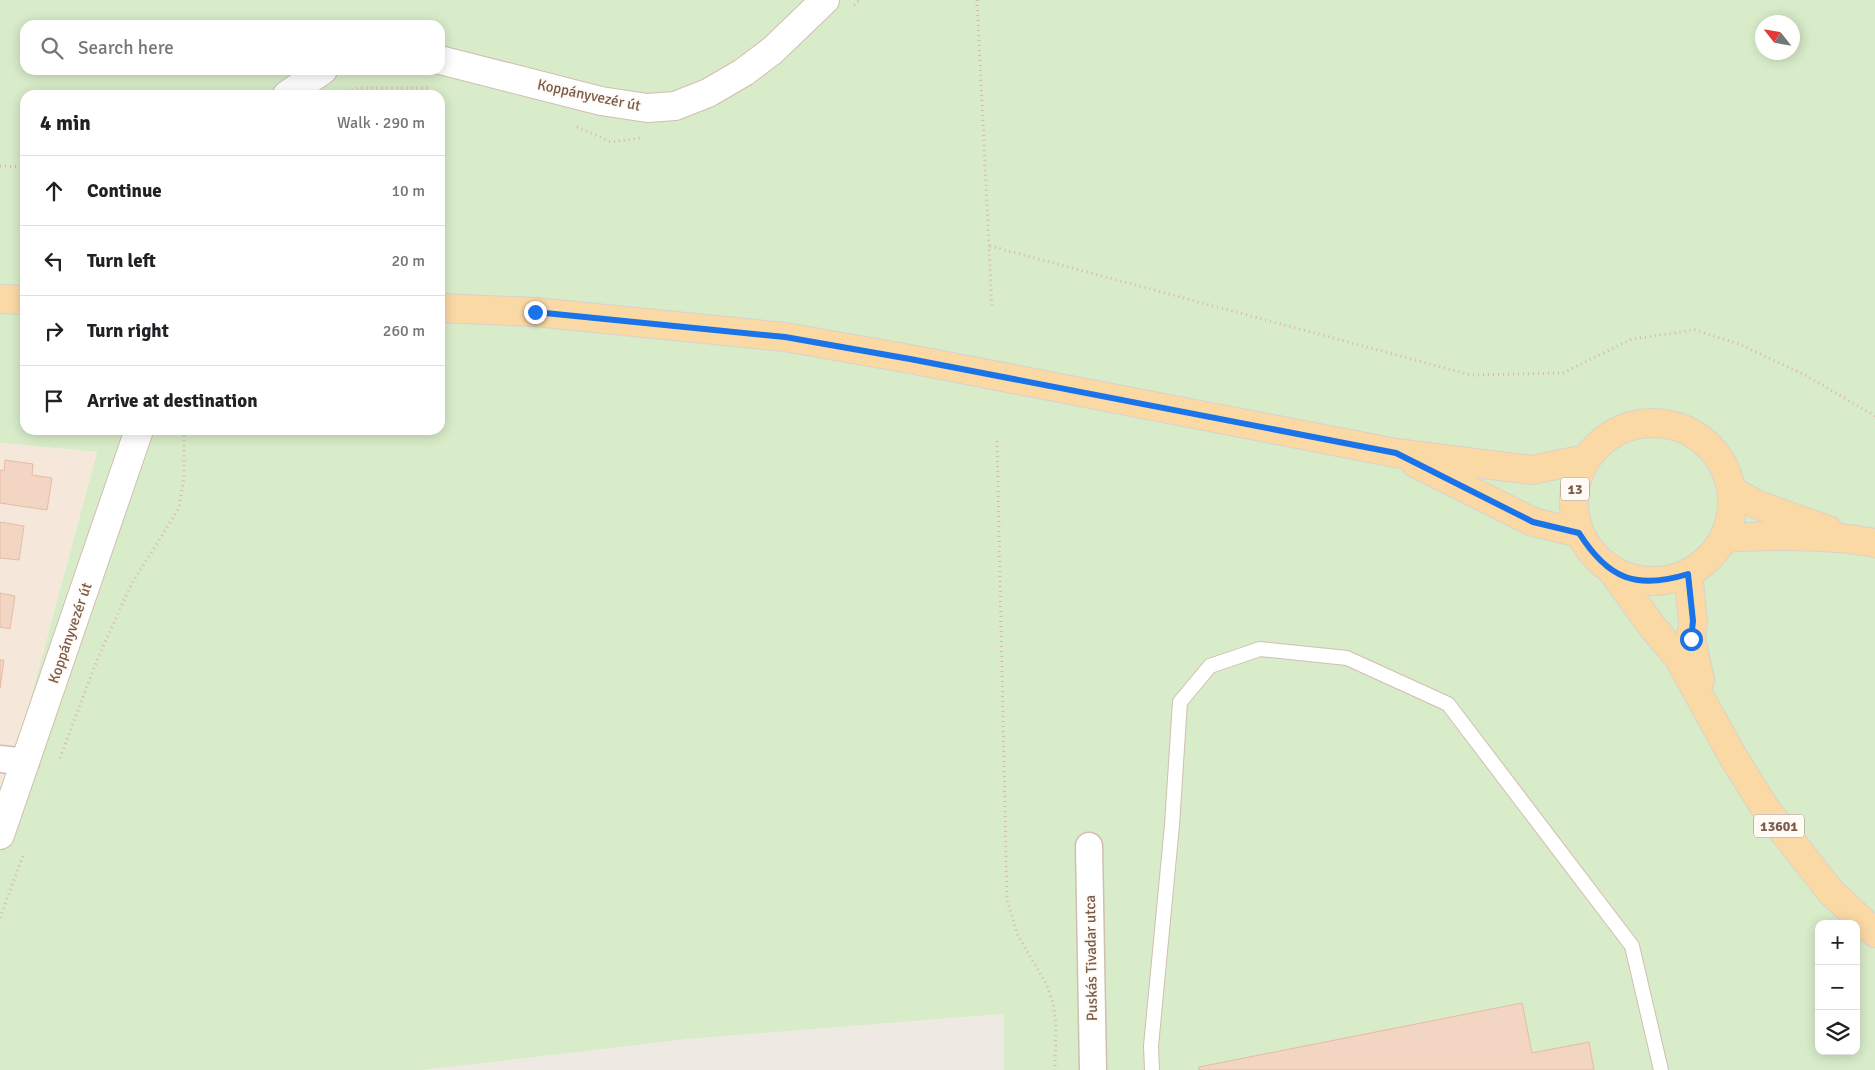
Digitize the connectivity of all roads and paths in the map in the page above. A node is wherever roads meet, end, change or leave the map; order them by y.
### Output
1 (825, 0) edge
2 (978, 0) edge
3 (445, 61) edge
4 (316, 75) edge
5 (294, 90) edge
6 (0, 166) edge
7 (20, 167) edge
8 (990, 246) junction
9 (0, 299) edge
10 (20, 300) edge
11 (445, 308) edge
12 (992, 308) dead end
13 (1875, 416) edge
14 (137, 435) edge
15 (184, 435) edge
16 (996, 441) dead end
17 (1396, 453) junction
18 (1586, 459) junction
19 (1732, 491) junction
20 (1579, 533) junction
21 (1724, 538) junction
22 (1848, 538) junction
23 (1875, 543) edge
24 (1613, 572) junction
25 (1688, 574) junction
26 (1705, 704) junction
27 (13, 760) edge
28 (58, 761) dead end
29 (0, 835) edge
30 (1089, 846) dead end
31 (26, 849) dead end
32 (0, 918) edge
33 (1875, 933) edge
34 (1055, 1070) edge
35 (1093, 1070) edge
36 (1152, 1070) edge
37 (1661, 1070) edge

1 - 3 street, Koppányvezér út
2 - 8 path
4 - 5 street
6 - 7 path
8 - 12 path
8 - 13 path
9 - 10 main road
11 - 17 main road, 13
14 - 27 street, Koppányvezér út
15 - 28 path
16 - 34 path
17 - 18 main road, 13
17 - 20 main road, 13
18 - 19 main road, 13
18 - 20 main road, 13
19 - 21 main road, 13
19 - 22 main road
20 - 24 main road, 13
21 - 22 main road
21 - 25 main road, 13
22 - 23 main road
24 - 25 main road, 13
24 - 26 main road, 13601
25 - 26 main road, 13601
26 - 33 main road, 13601
27 - 29 street, Koppányvezér út
30 - 35 street, Puskás Tivadar utca
31 - 32 path
36 - 37 lane

